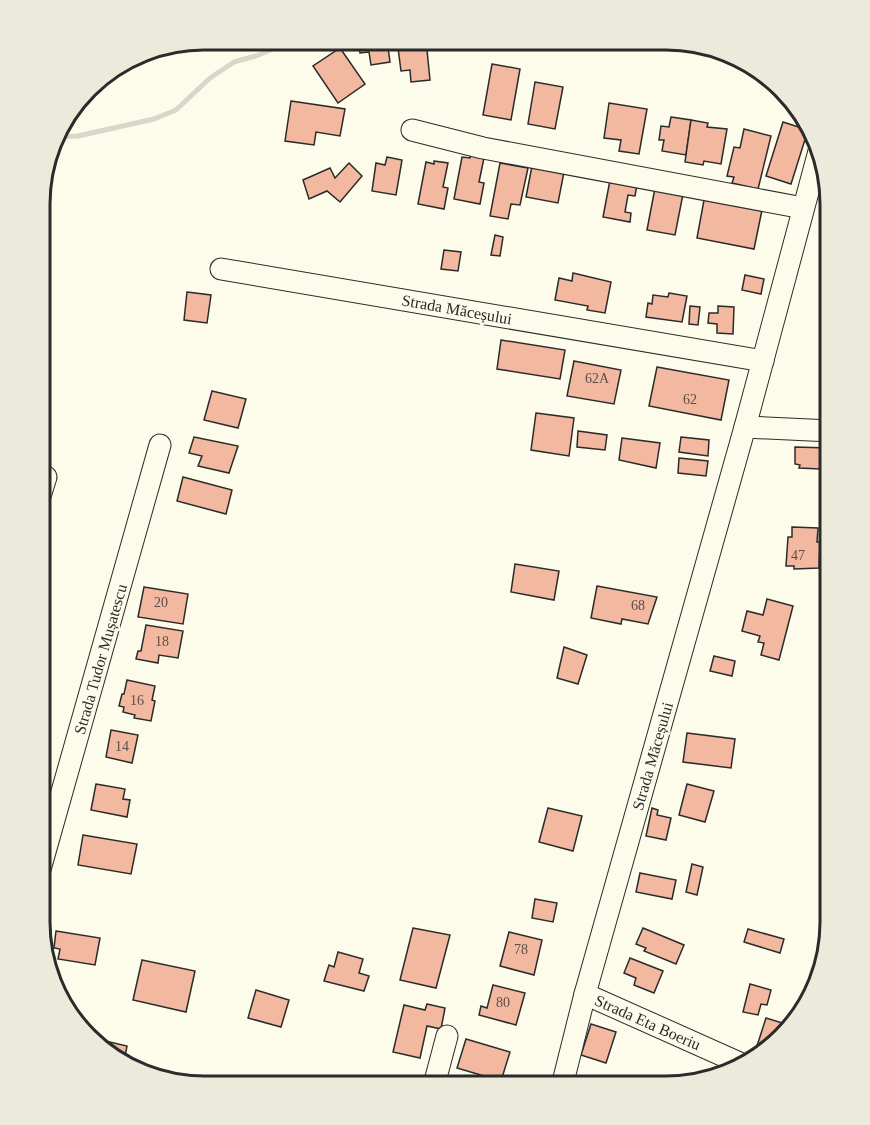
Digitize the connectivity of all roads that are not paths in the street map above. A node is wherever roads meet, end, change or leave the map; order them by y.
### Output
1 (412, 130) dead end
2 (815, 165) edge
3 (803, 207) junction
4 (221, 269) dead end
5 (763, 362) junction
6 (745, 427) junction
7 (820, 430) edge
8 (160, 445) dead end
9 (50, 834) edge
10 (585, 994) junction
11 (447, 1036) dead end
12 (734, 1060) edge
13 (436, 1076) edge
14 (564, 1076) edge

1 - 3 street
2 - 3 street, Strada Măceșului
3 - 5 street, Strada Măceșului
4 - 5 street, Strada Măceșului
5 - 6 street, Strada Măceșului
6 - 7 street
6 - 10 street, Strada Măceșului
8 - 9 street, Strada Tudor Mușatescu
10 - 12 street, Strada Eta Boeriu
10 - 14 street, Strada Măceșului
11 - 13 street

